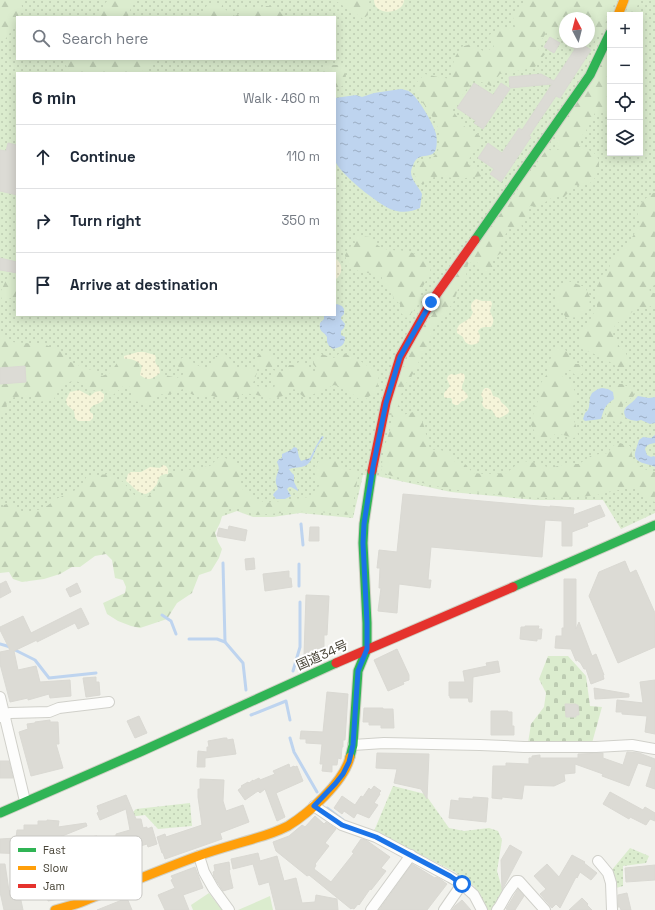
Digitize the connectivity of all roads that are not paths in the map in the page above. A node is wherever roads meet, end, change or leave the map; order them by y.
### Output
1 (624, 0) edge
2 (619, 12) edge
3 (607, 39) edge
4 (655, 525) edge
5 (367, 649) junction
6 (0, 698) edge
7 (110, 702) dead end
8 (2, 716) edge
9 (353, 745) junction
10 (655, 749) edge
11 (26, 801) junction
12 (314, 806) junction
13 (0, 813) edge
14 (199, 856) junction
15 (411, 856) junction
16 (598, 861) dead end
17 (142, 878) edge
18 (462, 884) junction
19 (86, 900) edge
20 (55, 910) edge
21 (229, 910) edge
22 (371, 910) edge
23 (444, 910) edge
24 (482, 910) edge
25 (497, 910) edge
26 (545, 910) edge
27 (612, 910) edge

1 - 2 main road
3 - 5 main road
4 - 5 main road, 国道34号
5 - 9 main road
5 - 11 main road, 国道34号
6 - 8 street
7 - 8 street
8 - 11 street
9 - 10 street
9 - 12 main road
11 - 13 main road, 国道34号
12 - 14 main road
12 - 15 street
14 - 17 main road
14 - 21 street
15 - 18 street
15 - 22 street
16 - 27 street
18 - 23 street
18 - 24 street
19 - 20 main road
25 - 26 street

